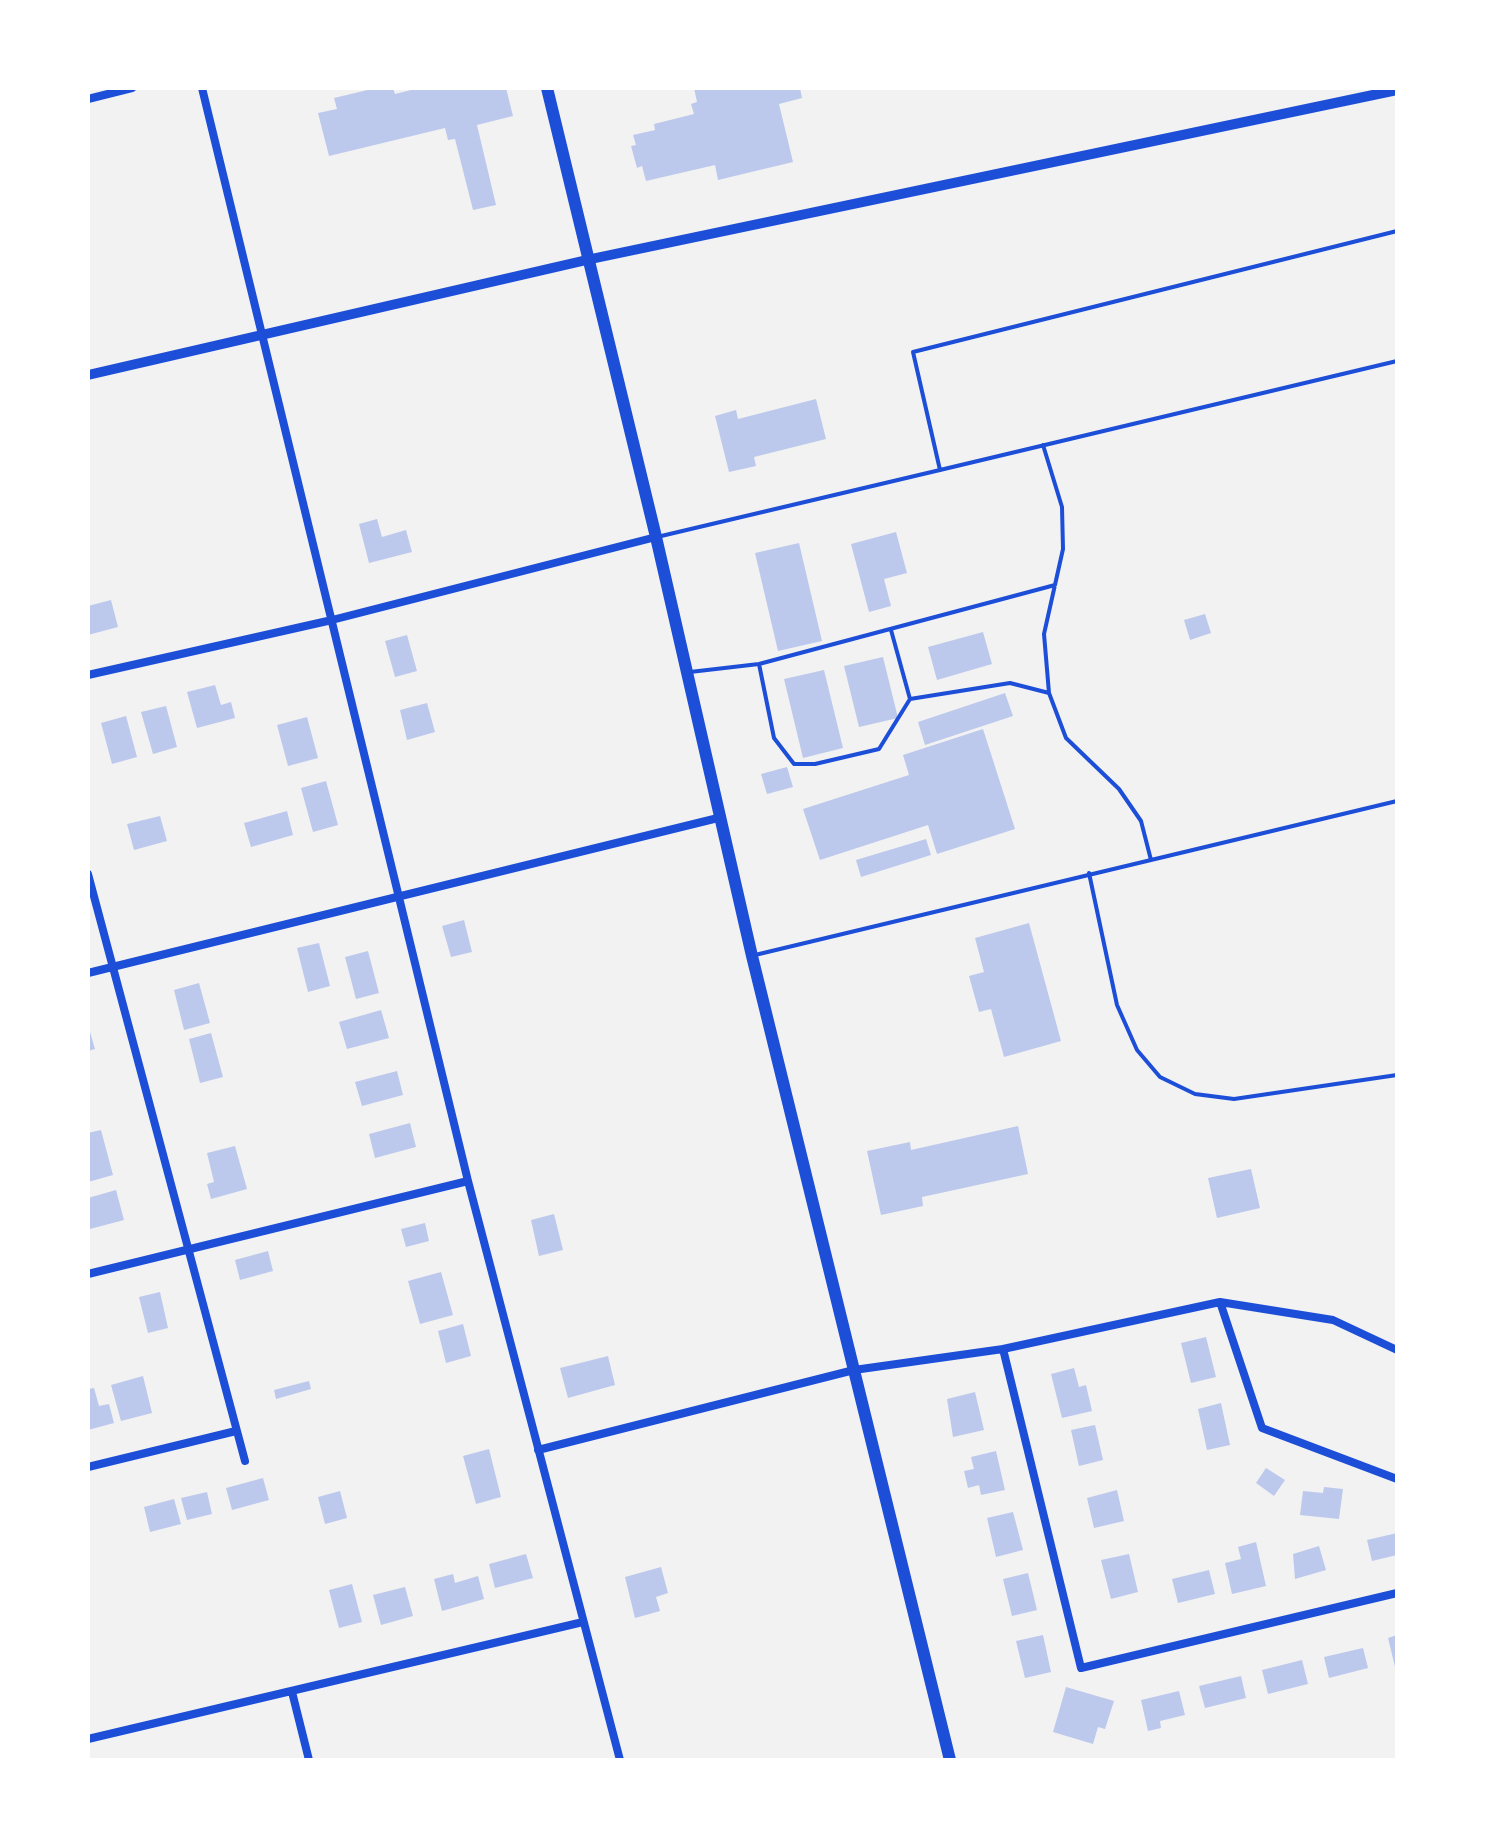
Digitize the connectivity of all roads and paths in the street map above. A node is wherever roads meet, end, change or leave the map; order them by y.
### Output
1 (132, 88) edge
2 (202, 88) edge
3 (547, 88) edge
4 (1397, 90) edge
5 (88, 99) edge
6 (1397, 231) edge
7 (591, 259) junction
8 (263, 333) junction
9 (1397, 361) edge
10 (88, 375) edge
11 (1043, 445) junction
12 (940, 470) junction
13 (656, 537) junction
14 (1055, 585) junction
15 (332, 620) junction
16 (891, 629) junction
17 (759, 664) junction
18 (688, 673) junction
19 (88, 675) edge
20 (1049, 693) junction
21 (910, 699) junction
22 (1397, 801) edge
23 (722, 817) junction
24 (1151, 860) junction
25 (1089, 873) junction
26 (88, 874) edge
27 (399, 896) junction
28 (752, 956) junction
29 (111, 967) junction
30 (88, 973) edge
31 (1397, 1075) edge
32 (468, 1181) junction
33 (186, 1250) junction
34 (88, 1274) edge
35 (1220, 1302) junction
36 (1003, 1349) junction
37 (1397, 1350) edge
38 (854, 1370) junction
39 (236, 1431) junction
40 (538, 1450) junction
41 (245, 1461) dead end
42 (88, 1467) edge
43 (1397, 1479) edge
44 (1397, 1593) edge
45 (583, 1622) junction
46 (292, 1692) junction
47 (88, 1739) edge
48 (309, 1760) edge
49 (620, 1760) edge
50 (950, 1760) edge

1 - 5 street
2 - 8 street
3 - 7 main road
4 - 7 street
6 - 12 lane
7 - 8 street
7 - 13 main road
8 - 10 street
8 - 15 street
9 - 11 lane
11 - 12 lane
11 - 14 lane
12 - 13 lane
13 - 15 street
13 - 18 main road
14 - 16 lane
14 - 20 lane
15 - 19 street
15 - 27 street
16 - 17 lane
16 - 21 lane
17 - 18 lane
17 - 21 lane
18 - 23 main road
20 - 21 lane
20 - 24 lane
22 - 24 lane
23 - 27 street
23 - 28 main road
24 - 25 lane
25 - 28 lane
25 - 31 lane
26 - 29 street
27 - 29 street
27 - 32 street
28 - 38 main road
29 - 30 street
29 - 33 street
32 - 33 street
32 - 40 street
33 - 34 street
33 - 39 street
35 - 36 street
35 - 37 street
35 - 43 street
36 - 38 street
36 - 44 street
38 - 40 street
38 - 50 main road
39 - 41 street
39 - 42 street
40 - 45 street
45 - 46 street
45 - 49 street
46 - 47 street
46 - 48 street

